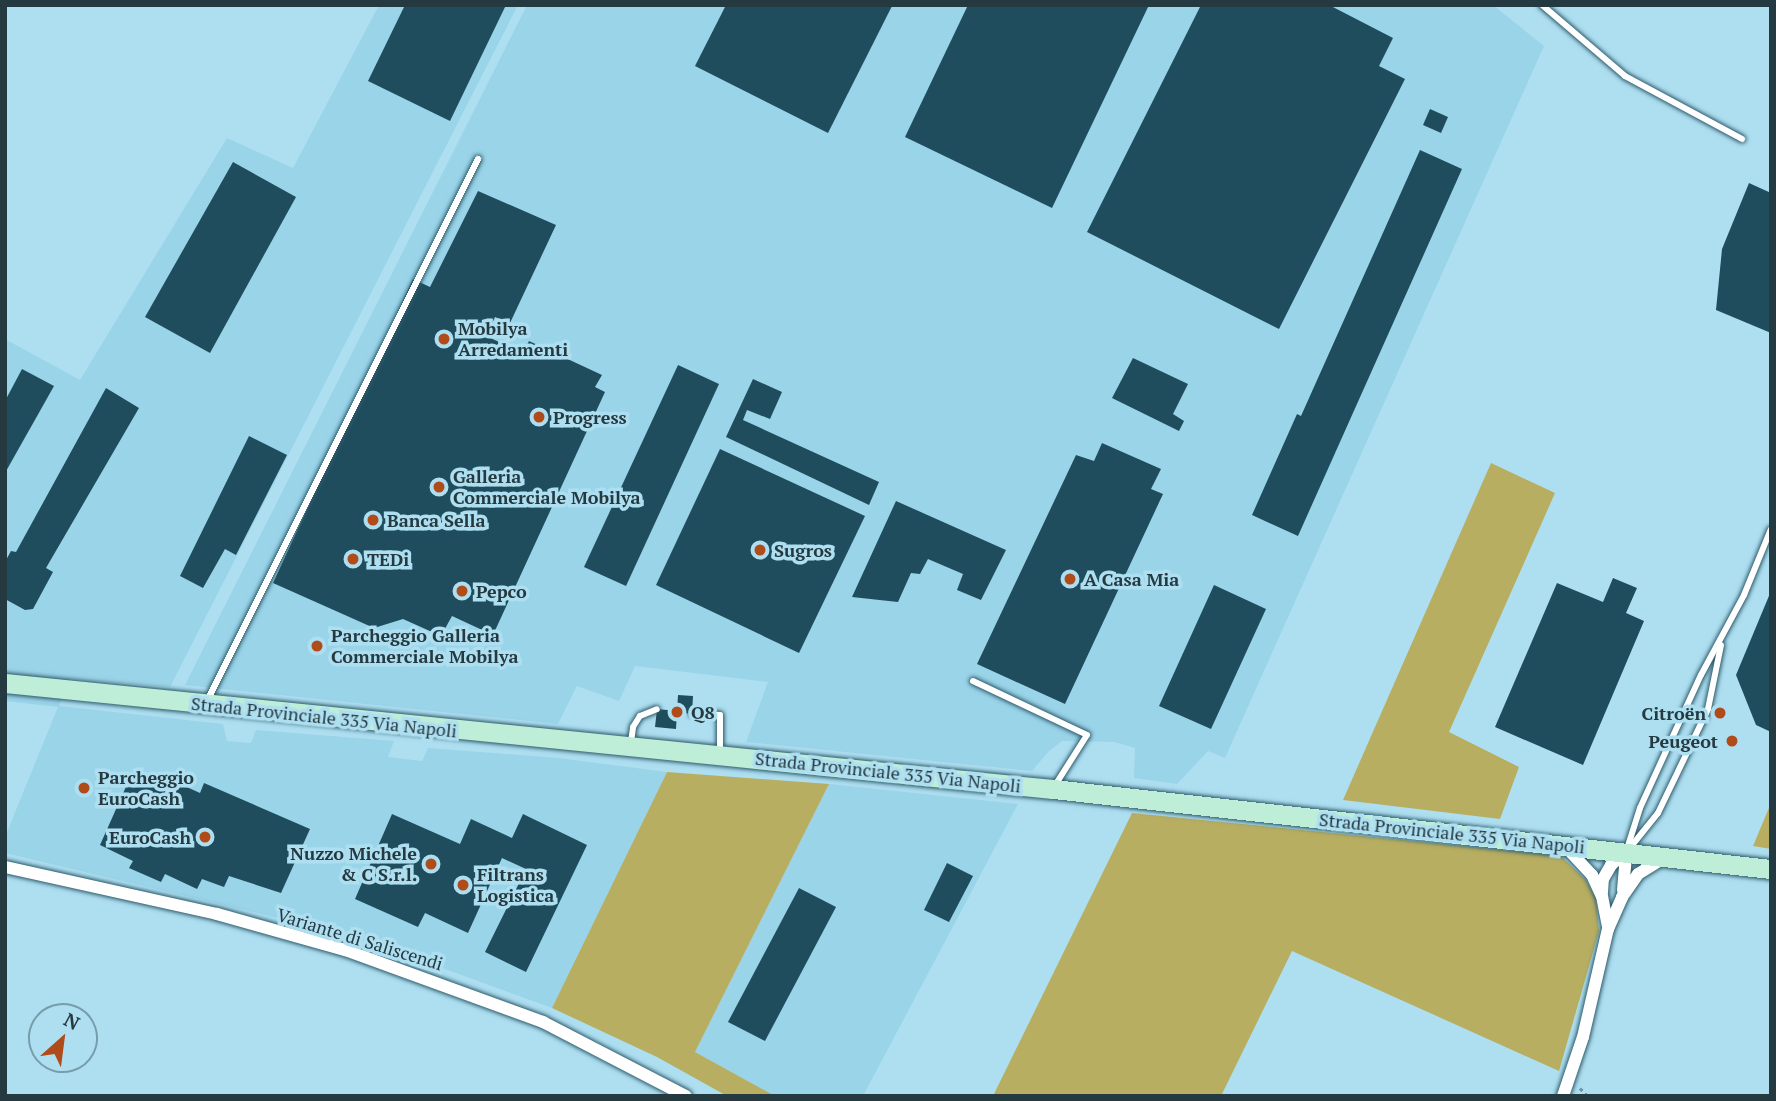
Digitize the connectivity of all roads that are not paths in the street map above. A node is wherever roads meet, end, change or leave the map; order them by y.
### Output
1 (1542, 5) edge
2 (1742, 139) dead end
3 (478, 159) dead end
4 (1771, 529) edge
5 (1721, 639) junction
6 (973, 681) dead end
7 (5, 683) edge
8 (205, 705) junction
9 (657, 709) dead end
10 (692, 713) dead end
11 (630, 747) junction
12 (720, 756) junction
13 (1054, 789) junction
14 (1563, 845) junction
15 (1626, 852) junction
16 (1665, 857) junction
17 (5, 867) edge
18 (1771, 869) edge
19 (1602, 896) junction
20 (1622, 897) junction
21 (1608, 929) junction
22 (686, 1096) edge
23 (1563, 1096) edge

1 - 2 lane
3 - 8 lane
4 - 5 lane
5 - 15 lane
5 - 15 lane
6 - 13 lane
7 - 8 main road, Strada Provinciale 335 Via Napoli
8 - 11 main road, Strada Provinciale 335 Via Napoli
9 - 11 lane
10 - 12 lane
11 - 12 main road, Strada Provinciale 335 Via Napoli
12 - 13 main road, Strada Provinciale 335 Via Napoli
13 - 14 main road, Strada Provinciale 335 Via Napoli
14 - 15 main road, Strada Provinciale 335 Via Napoli
14 - 19 street
15 - 16 main road, Strada Provinciale 335 Via Napoli
15 - 19 street
15 - 20 street
16 - 18 main road, Strada Provinciale 335 Via Napoli
16 - 20 street
17 - 22 street, Variante di Saliscendi
19 - 21 street
20 - 21 street
21 - 23 street

